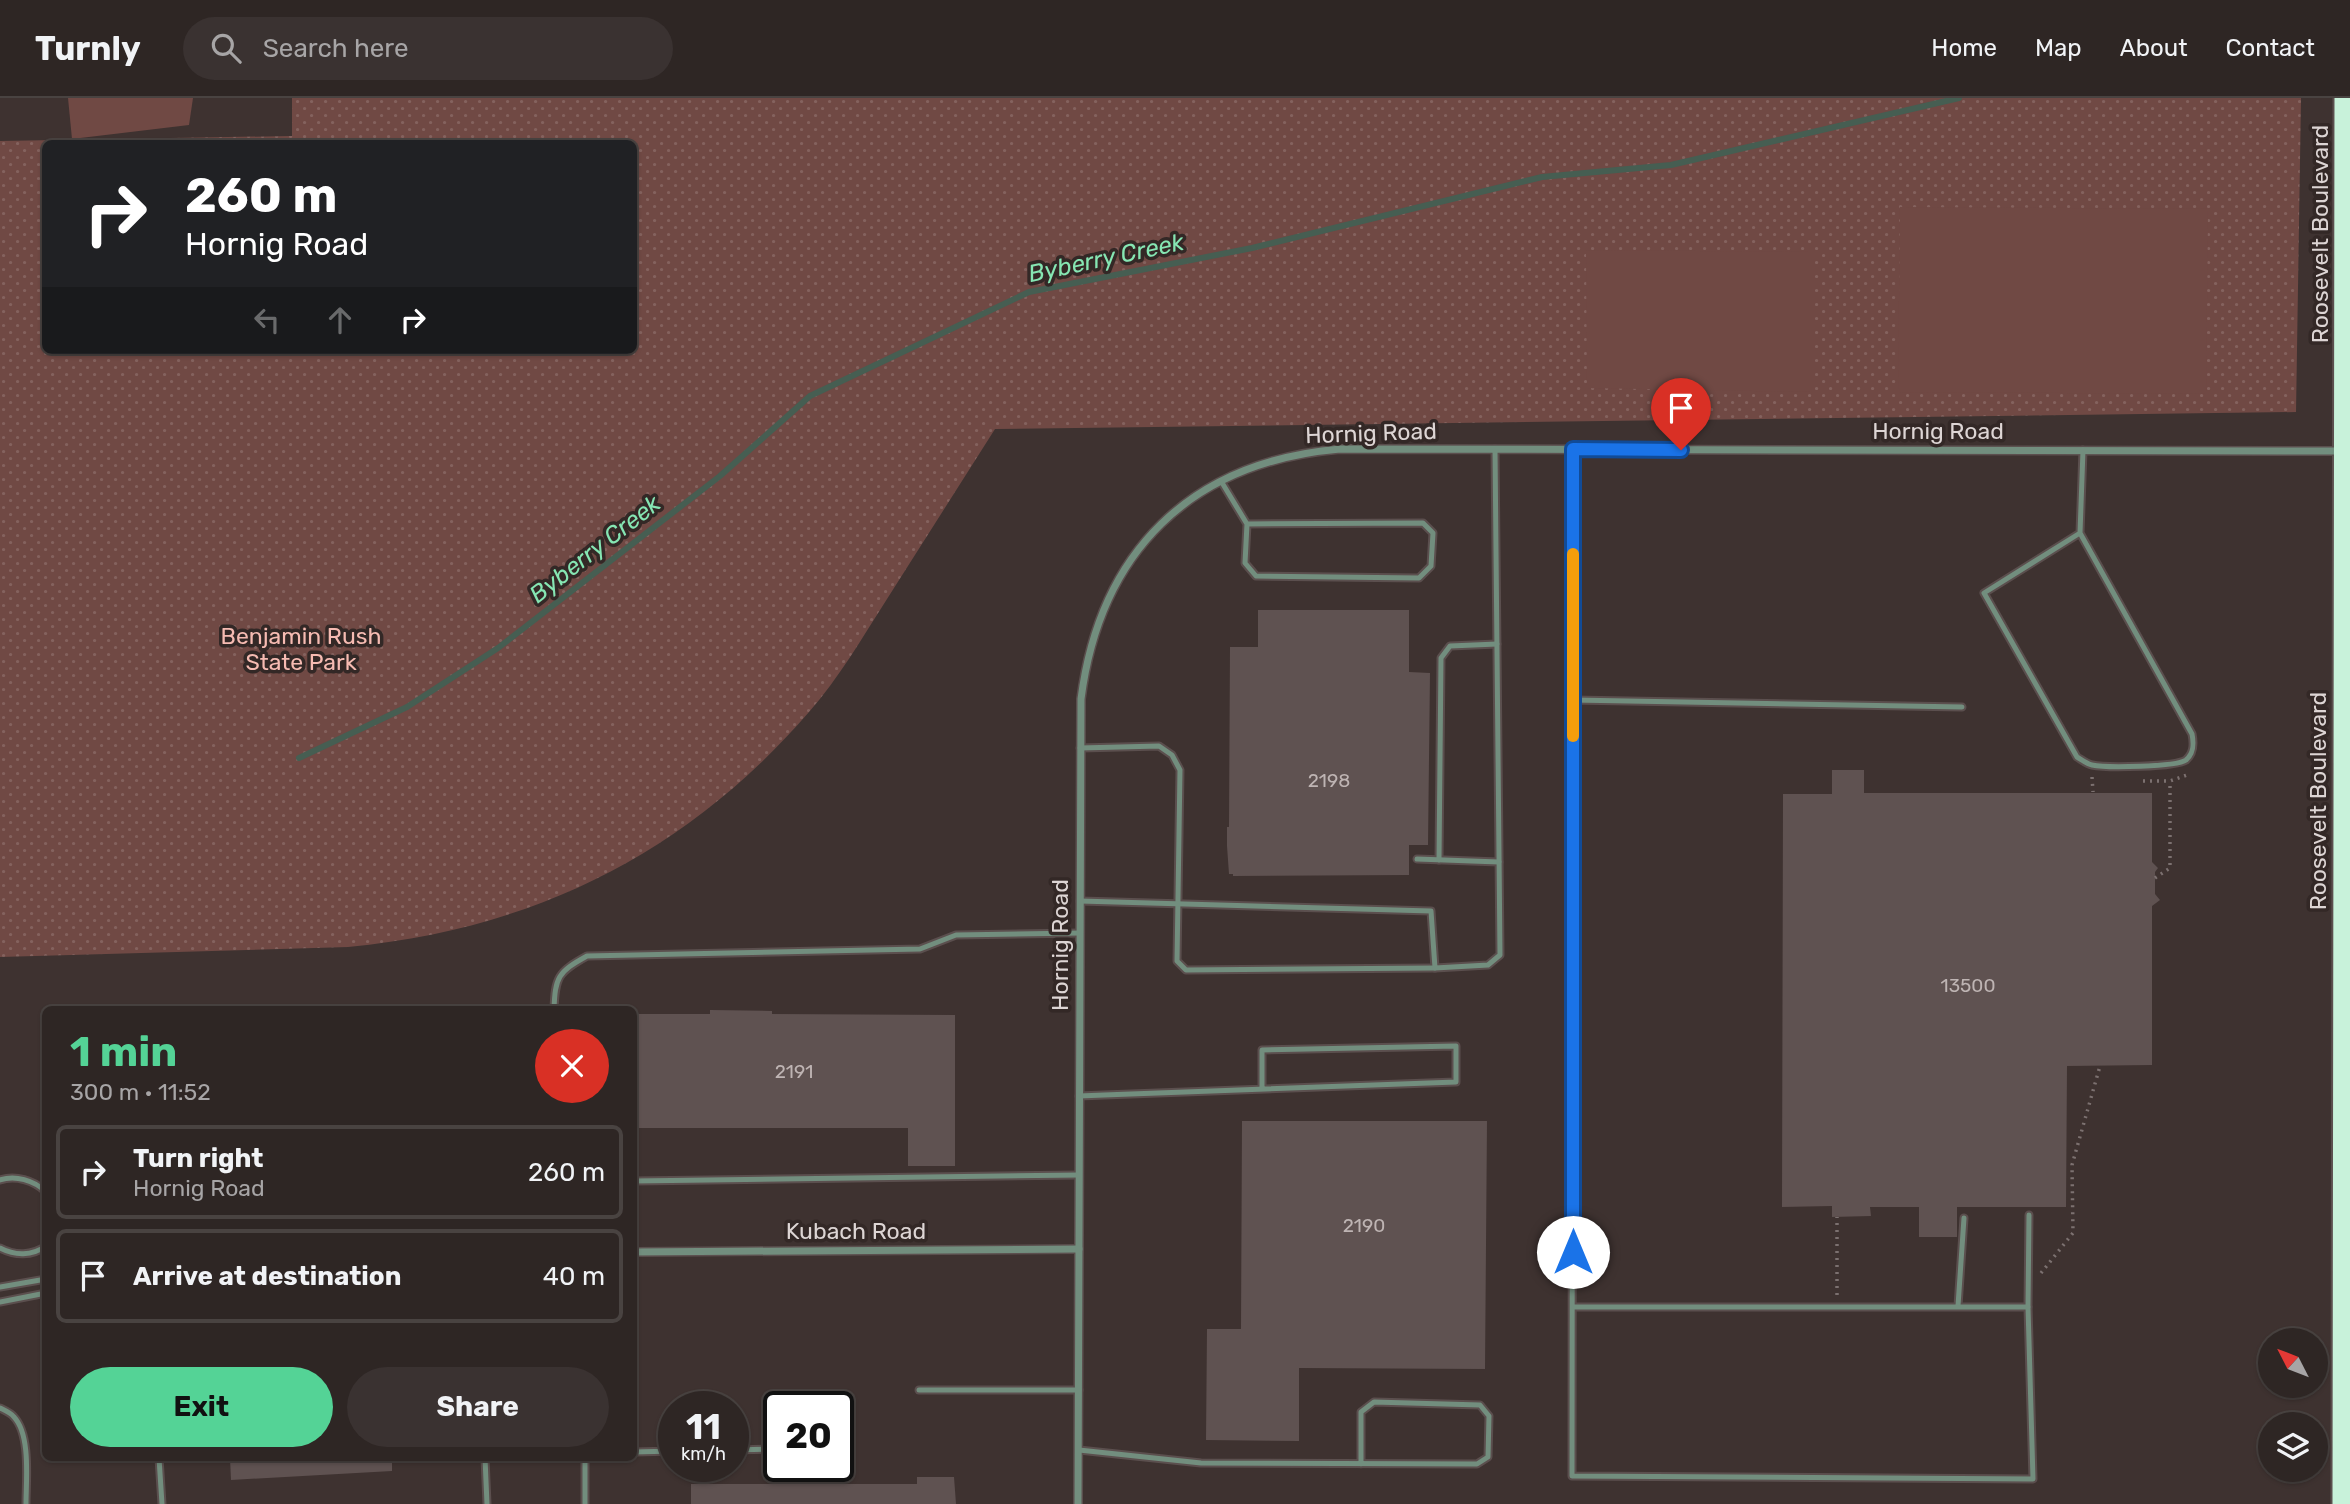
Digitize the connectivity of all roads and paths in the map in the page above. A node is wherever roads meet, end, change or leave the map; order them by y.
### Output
1 (2344, 98) edge
2 (2350, 249) edge
3 (2344, 276) junction
4 (1495, 449) junction
5 (1573, 449) junction
6 (2083, 450) junction
7 (2347, 451) edge
8 (1221, 481) junction
9 (1247, 524) junction
10 (2080, 533) junction
11 (1497, 644) junction
12 (1573, 700) junction
13 (1962, 707) dead end
14 (1080, 748) junction
15 (2170, 781) dead end
16 (1417, 859) dead end
17 (1440, 860) junction
18 (1499, 862) junction
19 (2155, 878) dead end
20 (1080, 901) junction
21 (1179, 904) junction
22 (1080, 933) junction
23 (1435, 968) junction
24 (554, 1006) edge
25 (2100, 1066) dead end
26 (1262, 1089) junction
27 (1079, 1096) junction
28 (1079, 1175) junction
29 (0, 1180) edge
30 (637, 1181) edge
31 (42, 1188) edge
32 (2029, 1215) dead end
33 (1837, 1217) dead end
34 (1964, 1218) dead end
35 (0, 1248) edge
36 (42, 1248) edge
37 (1079, 1250) junction
38 (637, 1252) edge
39 (42, 1280) edge
40 (0, 1287) edge
41 (2028, 1288) junction
42 (42, 1294) edge
43 (0, 1302) edge
44 (1958, 1306) junction
45 (1573, 1307) junction
46 (1837, 1307) junction
47 (2028, 1307) junction
48 (919, 1390) dead end
49 (1079, 1390) junction
50 (0, 1408) edge
51 (1079, 1450) junction
52 (658, 1451) edge
53 (637, 1452) edge
54 (159, 1461) edge
55 (485, 1461) edge
56 (585, 1461) edge
57 (1361, 1464) junction
58 (26, 1504) edge
59 (162, 1504) edge
60 (487, 1504) edge
61 (585, 1504) edge
62 (1078, 1504) edge
63 (2342, 1504) edge

1 - 3 highway, Roosevelt Boulevard
2 - 3 highway
3 - 7 highway, Roosevelt Boulevard
4 - 5 street, Hornig Road
4 - 8 street, Hornig Road
4 - 11 lane
5 - 6 street, Hornig Road
5 - 12 lane
6 - 7 street, Hornig Road
6 - 10 lane
7 - 63 highway, Roosevelt Boulevard
8 - 9 lane
8 - 14 street, Hornig Road
9 - 9 lane
10 - 10 lane
11 - 17 lane
11 - 18 lane
12 - 13 lane
12 - 45 lane
14 - 20 street, Hornig Road
14 - 21 lane
15 - 19 path
16 - 17 lane
17 - 18 lane
18 - 23 lane
20 - 21 lane
20 - 22 street, Hornig Road
21 - 23 lane
21 - 23 lane
22 - 24 lane
22 - 27 street, Hornig Road
25 - 41 path
26 - 26 lane
26 - 27 lane
27 - 28 street, Hornig Road
28 - 30 lane
28 - 37 street, Hornig Road
29 - 31 lane
32 - 41 lane
33 - 46 path
34 - 44 lane
35 - 36 lane
37 - 38 street, Kubach Road
37 - 49 street, Hornig Road
39 - 40 lane
41 - 47 lane
42 - 43 lane
44 - 46 lane
44 - 47 lane
45 - 46 lane
45 - 47 lane
48 - 49 lane
49 - 51 street, Hornig Road
50 - 58 lane
51 - 57 lane
51 - 62 street, Hornig Road
52 - 53 lane
54 - 59 lane
55 - 60 lane
56 - 61 lane
57 - 57 lane

